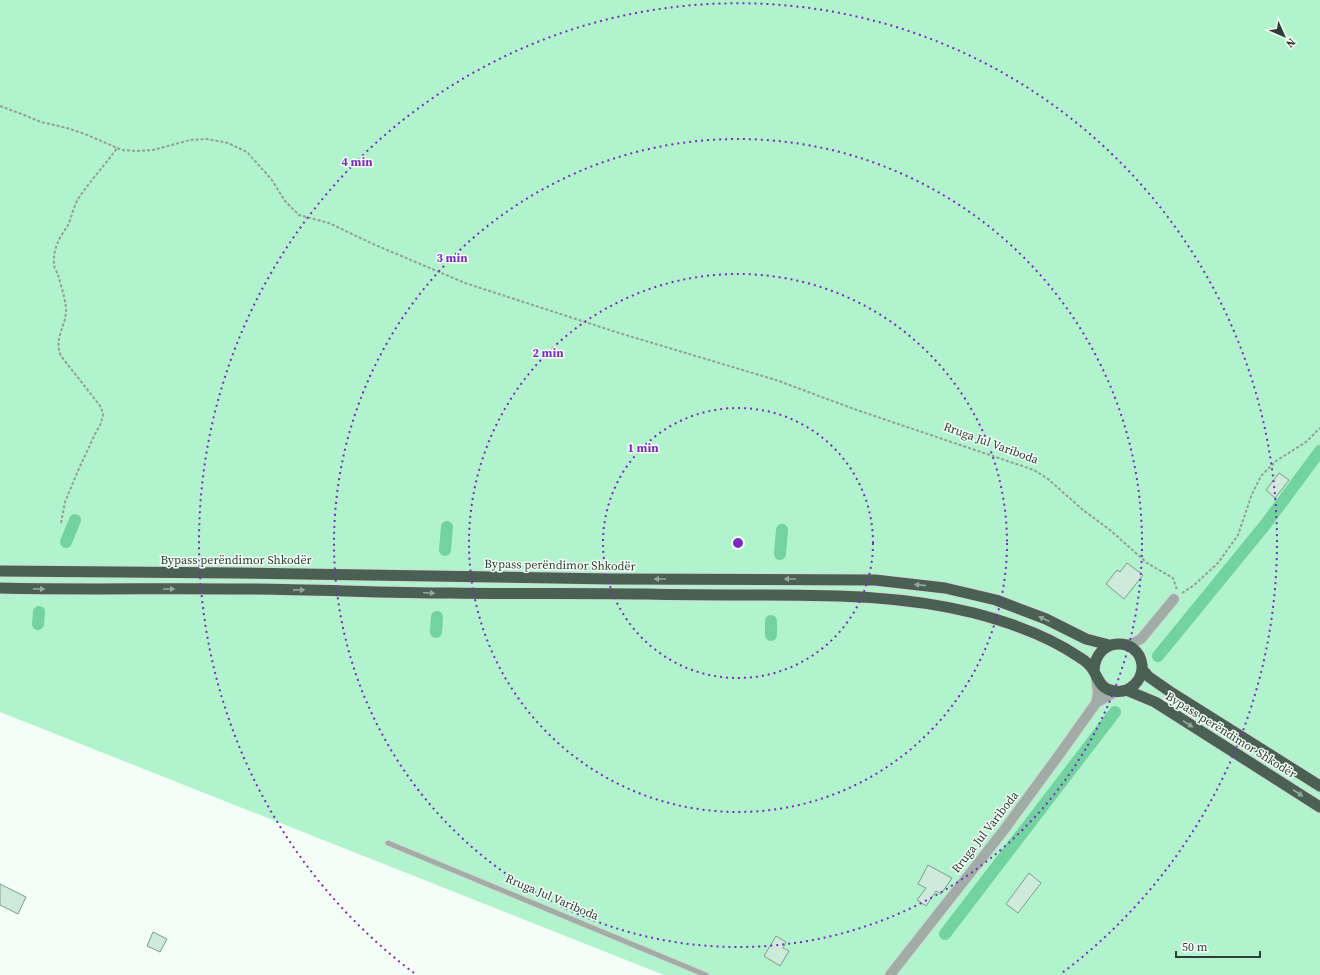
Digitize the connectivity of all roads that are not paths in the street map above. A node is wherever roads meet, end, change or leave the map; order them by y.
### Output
1 (0, 571) edge
2 (0, 588) edge
3 (1174, 599) road end
4 (1145, 635) junction
5 (1109, 645) junction
6 (1125, 645) junction
7 (1141, 665) junction
8 (1095, 675) junction
9 (1126, 690) junction
10 (1115, 692) junction
11 (1096, 703) junction
12 (1320, 786) edge
13 (1320, 807) edge
14 (388, 843) dead end
15 (706, 975) edge
16 (890, 975) edge

5 -> 1 highway, Bypass perëndimor Shkodër
2 -> 8 highway
3 - 4 street
4 - 6 street
4 - 7 street
5 - 6 highway, Bypass perëndimor Shkodër
5 - 8 highway
6 - 7 highway, Bypass perëndimor Shkodër
7 - 9 highway
7 - 12 highway, Bypass perëndimor Shkodër
8 - 10 highway
8 - 11 street
9 - 10 highway
9 -> 13 highway, Bypass perëndimor Shkodër
10 - 11 street, Rruga Jul Variboda
11 - 16 street, Rruga Jul Variboda
14 - 15 lane, Rruga Jul Variboda

